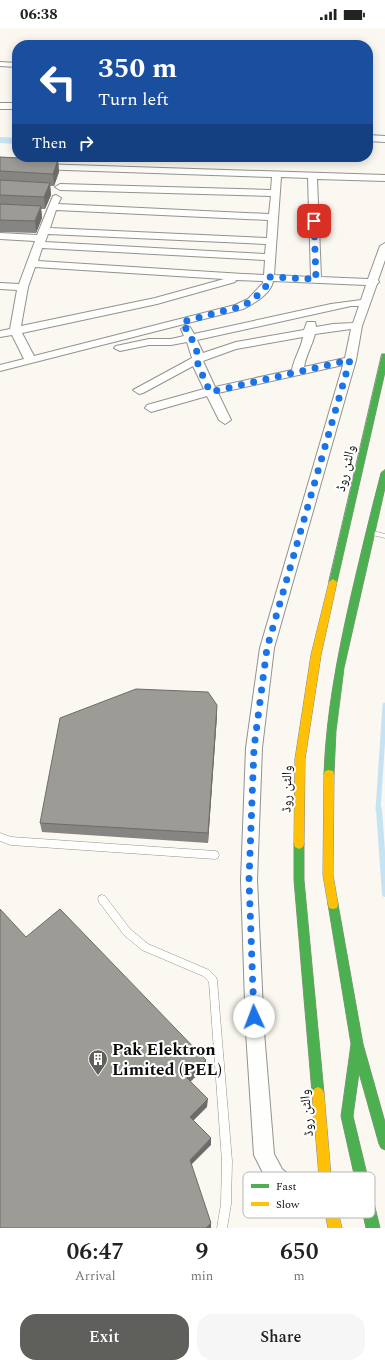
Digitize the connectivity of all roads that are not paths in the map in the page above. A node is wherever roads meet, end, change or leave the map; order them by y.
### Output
1 (0, 64) edge
2 (12, 65) edge
3 (0, 106) edge
4 (12, 106) edge
5 (373, 138) edge
6 (385, 139) edge
7 (30, 166) edge
8 (68, 168) junction
9 (277, 174) junction
10 (312, 175) junction
11 (385, 178) edge
12 (57, 190) junction
13 (275, 193) junction
14 (52, 210) junction
15 (36, 214) edge
16 (272, 217) junction
17 (0, 236) edge
18 (41, 238) junction
19 (271, 241) junction
20 (385, 246) edge
21 (269, 257) junction
22 (32, 264) junction
23 (243, 277) junction
24 (268, 277) junction
25 (316, 279) junction
26 (374, 282) junction
27 (0, 286) edge
28 (23, 287) junction
29 (366, 303) junction
30 (316, 310) junction
31 (182, 322) junction
32 (357, 326) junction
33 (15, 330) junction
34 (309, 332) junction
35 (0, 334) edge
36 (191, 337) junction
37 (120, 348) dead end
38 (385, 356) edge
39 (198, 359) junction
40 (30, 360) junction
41 (350, 360) junction
42 (0, 368) edge
43 (297, 373) junction
44 (139, 390) dead end
45 (210, 392) junction
46 (151, 408) dead end
47 (225, 420) dead end
48 (385, 473) edge
49 (369, 532) junction
50 (385, 536) edge
51 (0, 837) edge
52 (215, 855) dead end
53 (102, 899) dead end
54 (357, 1044) junction
55 (385, 1102) edge
56 (375, 1104) junction
57 (385, 1144) edge
58 (272, 1172) edge
59 (325, 1172) edge
60 (360, 1172) edge
61 (333, 1218) edge
62 (371, 1218) edge
63 (222, 1228) edge
64 (335, 1228) edge
65 (373, 1228) edge

1 - 2 street
3 - 4 street
5 - 6 street
7 - 8 street
8 - 9 street
8 - 12 street
9 - 10 street
9 - 13 street
10 - 11 street
10 - 25 street
12 - 13 street
12 - 14 street
13 - 16 street
14 - 15 street
14 - 16 street
14 - 18 street
16 - 19 street
17 - 18 street
18 - 19 street
18 - 21 street
18 - 22 street
19 - 21 street
20 - 26 street
21 - 24 street
22 - 23 street
22 - 28 street
23 - 24 street
23 - 33 street
24 - 25 street
24 - 31 street
25 - 26 street
26 - 29 street
27 - 28 street
28 - 33 street
29 - 30 street
29 - 32 street
30 - 34 street
30 - 36 street
31 - 36 street
31 - 40 street
32 - 34 street
32 - 41 street
33 - 35 street
33 - 40 street
34 - 39 street
34 - 43 street
36 - 37 street
36 - 39 street
38 - 59 main road, والٹن روڈ
39 - 44 street
39 - 45 street
40 - 42 street
41 - 43 street
41 - 58 street
43 - 45 street
45 - 46 street
45 - 47 street
48 - 49 main road
49 - 50 lane
49 - 54 main road
51 - 52 lane
53 - 63 lane
54 - 56 main road
54 - 60 main road
55 - 56 lane
56 - 57 main road
61 - 64 main road, والٹن روڈ
62 - 65 main road

